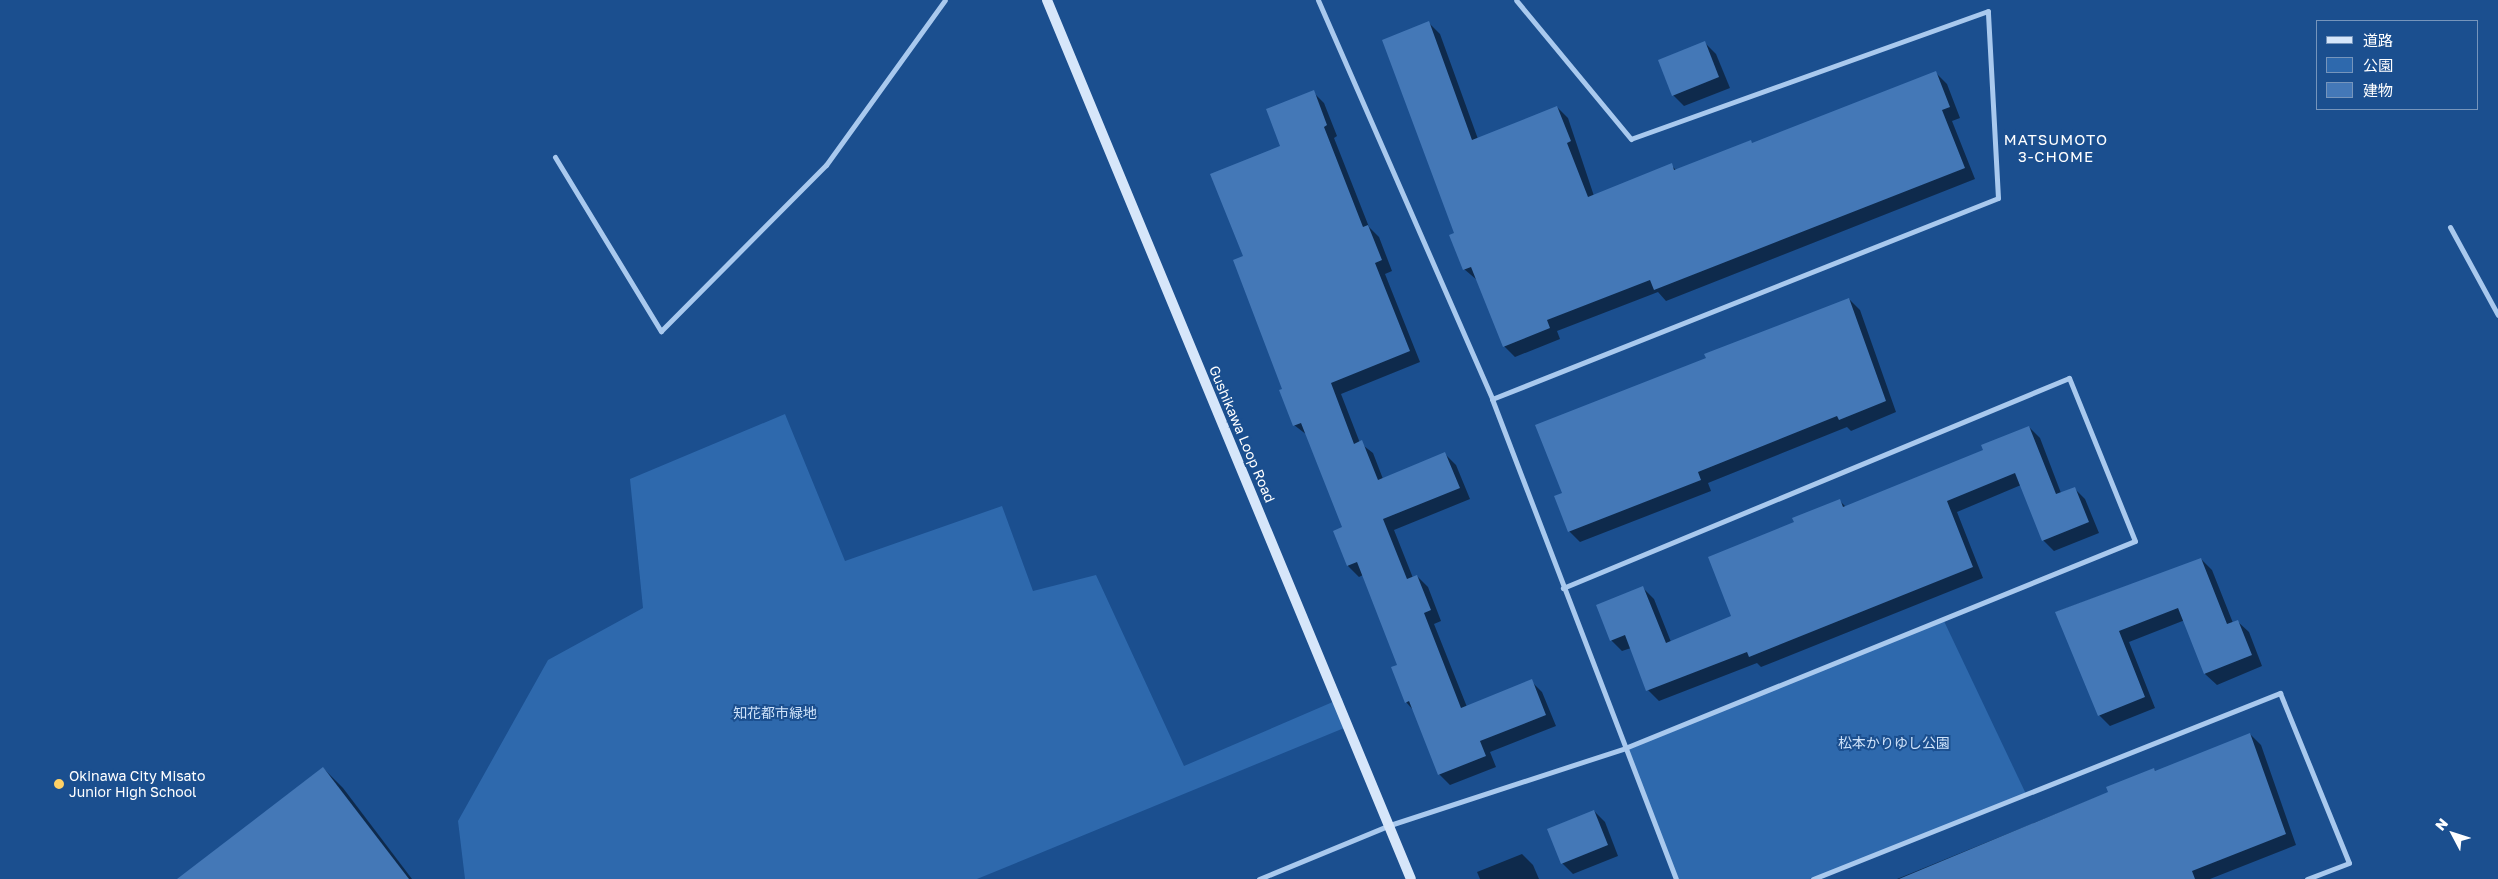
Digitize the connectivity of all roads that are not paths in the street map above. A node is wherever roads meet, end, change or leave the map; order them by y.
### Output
1 (945, 0) edge
2 (1047, 0) edge
3 (1318, 0) edge
4 (1516, 0) edge
5 (555, 157) dead end
6 (2450, 227) dead end
7 (2498, 315) edge
8 (1492, 399) junction
9 (1563, 588) junction
10 (1624, 748) junction
11 (1390, 825) junction
12 (1259, 879) edge
13 (1411, 879) edge
14 (1676, 879) edge
15 (1814, 879) edge
16 (2308, 879) edge

1 - 5 street
2 - 11 main road, Gushikawa Loop Road
3 - 8 street
4 - 8 street
6 - 7 street
8 - 9 street
9 - 10 street
9 - 10 street
10 - 11 street
10 - 14 street
11 - 12 street
11 - 13 main road, Gushikawa Loop Road
15 - 16 street

